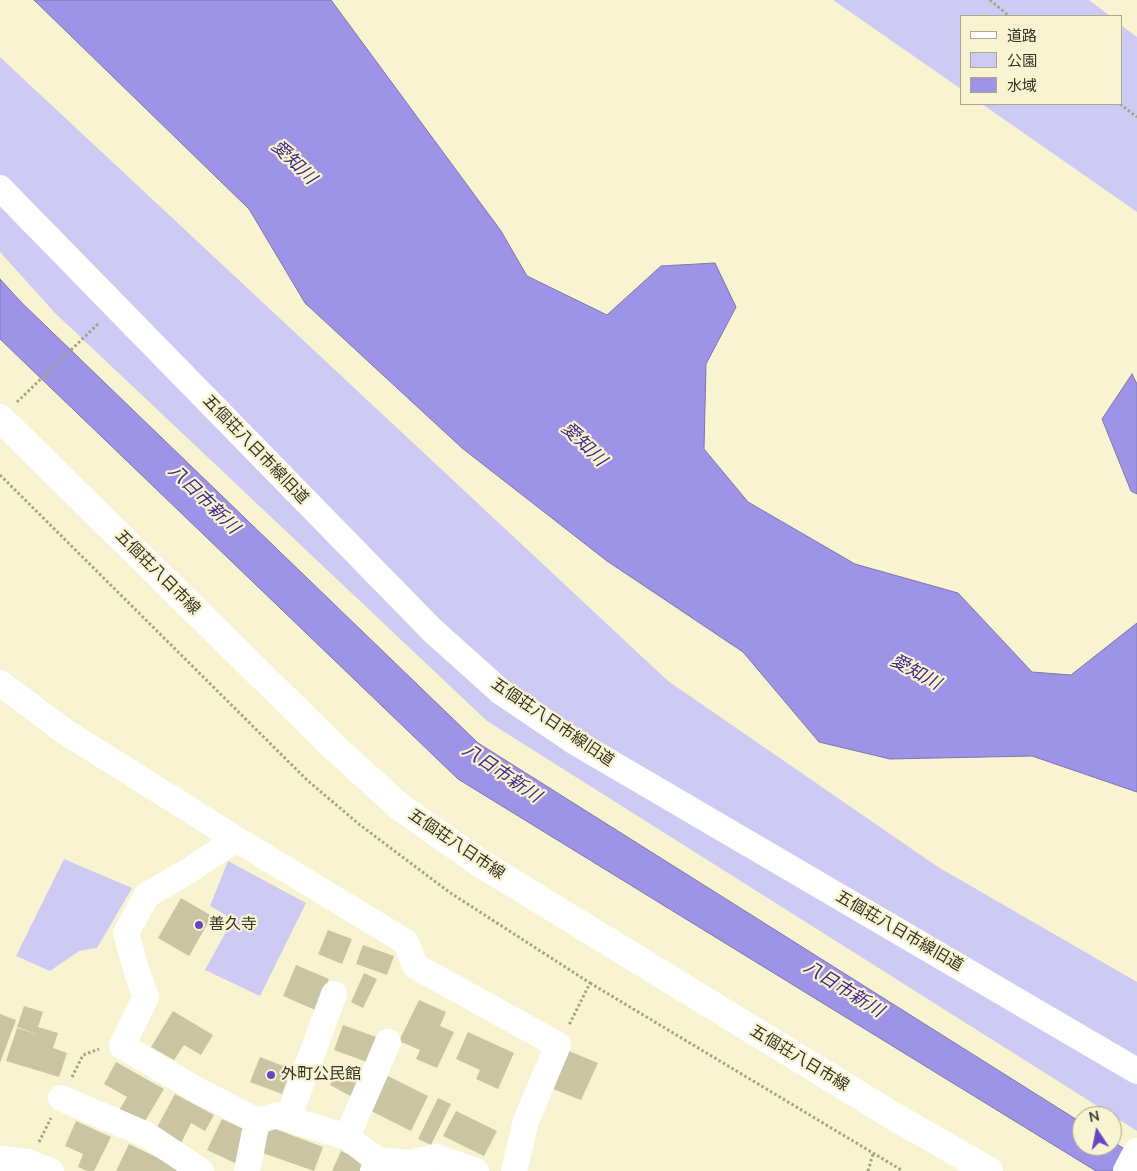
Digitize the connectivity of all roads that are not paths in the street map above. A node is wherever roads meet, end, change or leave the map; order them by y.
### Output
1 (0, 188) edge
2 (7, 412) edge
3 (0, 683) edge
4 (236, 839) junction
5 (334, 994) dead end
6 (388, 1042) dead end
7 (1137, 1071) edge
8 (61, 1098) dead end
9 (288, 1119) junction
10 (257, 1121) junction
11 (347, 1137) junction
12 (0, 1140) edge
13 (1137, 1152) edge
14 (0, 1159) edge
15 (375, 1165) edge
16 (40, 1167) edge
17 (201, 1171) edge
18 (247, 1171) edge
19 (476, 1171) edge
20 (514, 1171) edge
21 (989, 1171) edge
22 (1127, 1171) edge

1 - 7 street, 五個荘八日市線旧道
2 - 21 main road, 五個荘八日市線
3 - 4 street
4 - 10 street
4 - 20 street
5 - 9 street
6 - 11 street
8 - 17 street
9 - 10 street
9 - 11 street
10 - 18 street
11 - 15 street
12 - 16 street
13 - 22 main road
14 - 16 street
15 - 19 street

